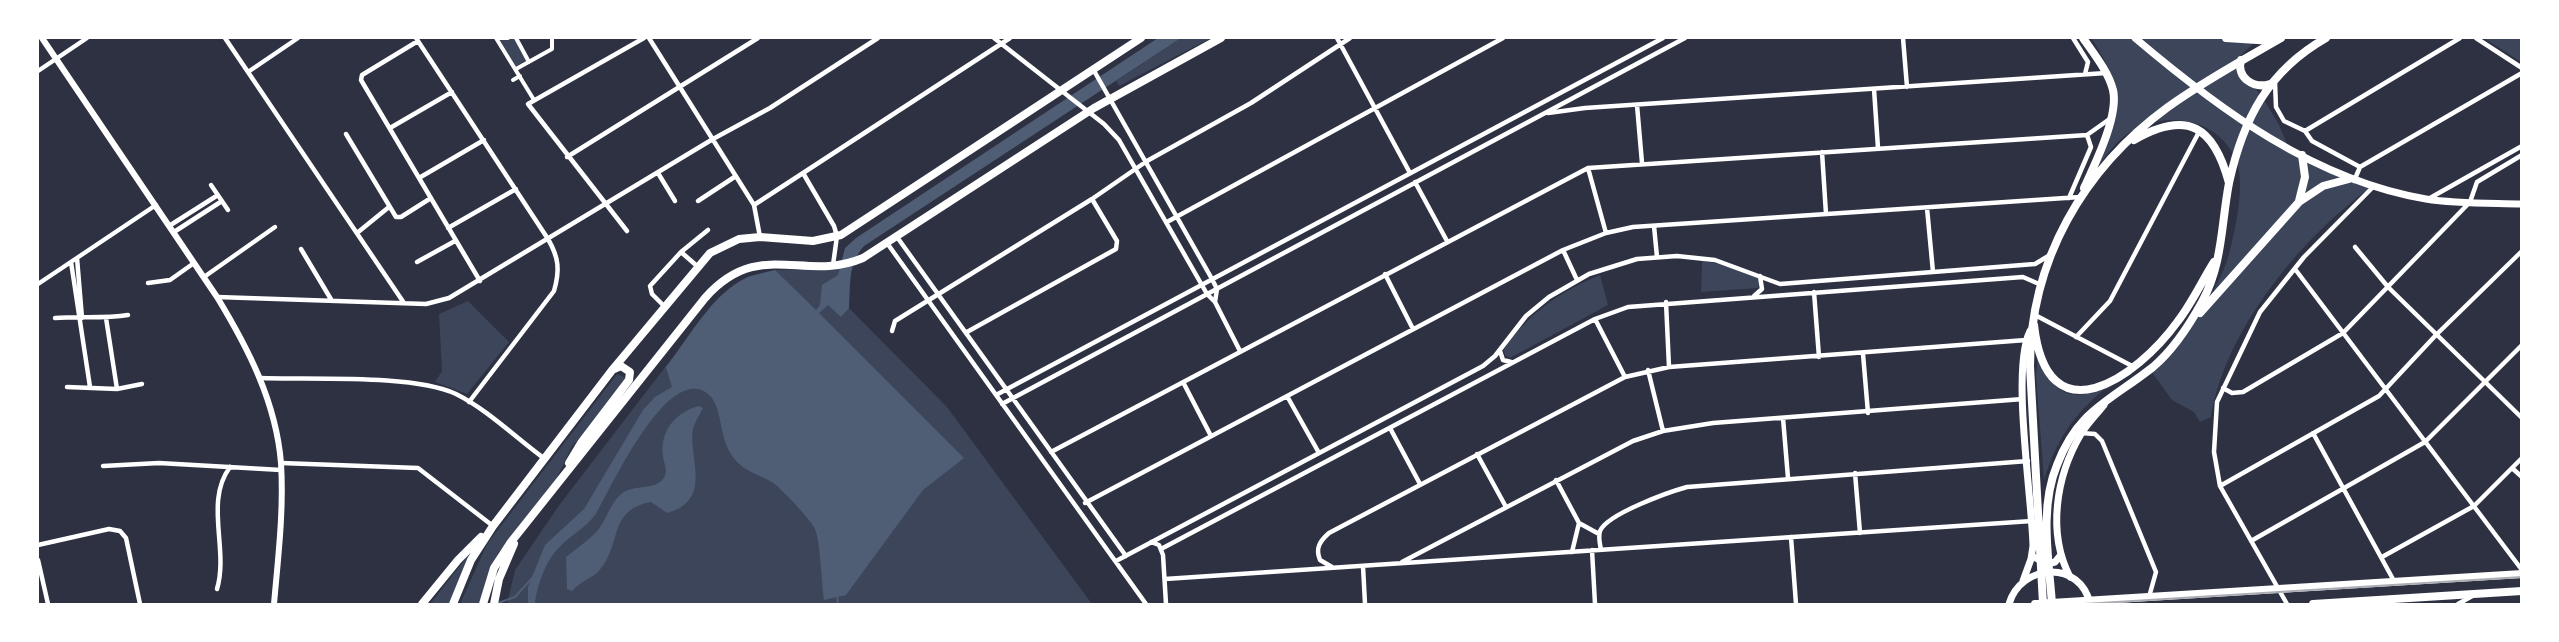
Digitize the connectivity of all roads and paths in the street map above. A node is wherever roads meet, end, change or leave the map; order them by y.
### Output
1 (42, 38) edge
2 (87, 38) edge
3 (225, 38) edge
4 (298, 38) edge
5 (508, 38) edge
6 (516, 38) edge
7 (552, 38) edge
8 (647, 38) edge
9 (758, 38) edge
10 (878, 38) edge
11 (994, 38) edge
12 (1010, 38) edge
13 (1141, 38) edge
14 (1221, 38) edge
15 (1337, 38) edge
16 (1350, 38) edge
17 (1503, 38) edge
18 (1663, 38) edge
19 (1685, 38) edge
20 (1903, 38) edge
21 (2073, 38) edge
22 (2084, 38) edge
23 (2135, 38) edge
24 (2226, 38) edge
25 (2326, 38) edge
26 (2460, 38) edge
27 (2476, 38) edge
28 (417, 39) edge
29 (2278, 40) edge
30 (1001, 43) junction
31 (1340, 44) junction
32 (56, 58) junction
33 (2241, 60) junction
34 (529, 62) junction
35 (2522, 68) edge
36 (516, 69) junction
37 (38, 71) edge
38 (248, 72) junction
39 (1094, 72) junction
40 (2106, 73) junction
41 (2522, 73) edge
42 (2085, 74) junction
43 (520, 76) junction
44 (513, 80) dead end
45 (2273, 82) junction
46 (1907, 87) junction
47 (681, 88) junction
48 (1874, 89) junction
49 (452, 92) junction
50 (1063, 92) junction
51 (1109, 96) junction
52 (534, 100) junction
53 (1637, 105) junction
54 (1374, 106) junction
55 (1085, 109) junction
56 (1546, 114) junction
57 (2111, 117) junction
58 (390, 128) junction
59 (2200, 130) junction
60 (2305, 131) junction
61 (346, 134) dead end
62 (2087, 135) junction
63 (484, 140) junction
64 (713, 140) junction
65 (2126, 145) junction
66 (2522, 146) edge
67 (1878, 148) junction
68 (2096, 148) junction
69 (1822, 152) junction
70 (1447, 153) junction
71 (2302, 155) junction
72 (2522, 155) edge
73 (567, 157) junction
74 (1147, 161) junction
75 (1452, 163) junction
76 (1642, 163) junction
77 (2360, 167) junction
78 (1136, 168) junction
79 (1588, 168) junction
80 (658, 173) junction
81 (803, 173) junction
82 (1410, 173) junction
83 (736, 177) junction
84 (419, 178) junction
85 (2351, 180) junction
86 (1415, 182) junction
87 (2229, 184) junction
88 (211, 185) dead end
89 (2373, 187) junction
90 (516, 189) junction
91 (218, 195) junction
92 (2080, 197) junction
93 (430, 198) junction
94 (2069, 198) junction
95 (1092, 199) junction
96 (2428, 199) junction
97 (222, 201) junction
98 (675, 201) dead end
99 (698, 201) dead end
100 (2299, 202) junction
101 (2470, 202) junction
102 (607, 204) junction
103 (2522, 204) edge
104 (156, 205) junction
105 (754, 205) junction
106 (389, 207) junction
107 (1927, 208) junction
108 (228, 210) dead end
109 (1826, 214) junction
110 (1178, 216) junction
111 (1167, 222) junction
112 (169, 226) junction
113 (1654, 226) junction
114 (275, 227) dead end
115 (448, 228) junction
116 (708, 230) dead end
117 (627, 231) dead end
118 (174, 232) junction
119 (1606, 232) junction
120 (357, 233) junction
121 (837, 236) junction
122 (760, 237) junction
123 (897, 237) junction
124 (548, 239) junction
125 (455, 240) junction
126 (1447, 241) junction
127 (887, 243) junction
128 (2355, 248) dead end
129 (301, 249) dead end
130 (1563, 250) junction
131 (2522, 251) edge
132 (681, 252) junction
133 (2220, 253) junction
134 (2050, 255) junction
135 (1657, 257) junction
136 (77, 258) junction
137 (1252, 258) junction
138 (71, 262) junction
139 (194, 262) junction
140 (417, 262) dead end
141 (840, 264) junction
142 (697, 266) junction
143 (1257, 267) junction
144 (2295, 268) junction
145 (1933, 272) junction
146 (1385, 274) junction
147 (1758, 274) junction
148 (1896, 275) junction
149 (204, 277) junction
150 (1212, 279) junction
151 (1577, 280) junction
152 (480, 281) junction
153 (148, 283) dead end
154 (2039, 284) junction
155 (38, 285) edge
156 (1202, 285) junction
157 (1896, 286) junction
158 (2388, 287) junction
159 (1217, 289) junction
160 (1814, 292) junction
161 (938, 294) junction
162 (1207, 294) junction
163 (217, 297) junction
164 (1751, 297) junction
165 (332, 301) junction
166 (928, 301) junction
167 (1215, 302) junction
168 (1666, 302) junction
169 (404, 303) junction
170 (664, 306) junction
171 (2033, 314) junction
172 (128, 315) dead end
173 (81, 316) junction
174 (55, 318) dead end
175 (106, 318) junction
176 (1595, 319) junction
177 (2190, 322) junction
178 (1125, 326) junction
179 (1413, 329) junction
180 (892, 331) dead end
181 (2030, 331) junction
182 (967, 332) junction
183 (2343, 333) junction
184 (1130, 335) junction
185 (2436, 335) junction
186 (2076, 337) junction
187 (2025, 340) junction
188 (2522, 345) edge
189 (1501, 348) junction
190 (1240, 351) junction
191 (1863, 354) junction
192 (1820, 357) junction
193 (1517, 361) junction
194 (1669, 367) junction
195 (2134, 368) junction
196 (613, 369) junction
197 (1648, 370) junction
198 (1625, 377) junction
199 (260, 378) junction
200 (1183, 382) junction
201 (2484, 382) junction
202 (142, 384) dead end
203 (67, 387) dead end
204 (90, 387) junction
205 (2223, 388) junction
206 (117, 389) junction
207 (2386, 389) junction
208 (1006, 390) junction
209 (996, 395) junction
210 (1287, 396) junction
211 (1012, 398) junction
212 (2023, 399) junction
213 (2108, 399) junction
214 (469, 402) junction
215 (1413, 403) junction
216 (1002, 404) junction
217 (1419, 413) junction
218 (1868, 413) junction
219 (1783, 418) junction
220 (2522, 418) edge
221 (1390, 428) junction
222 (1663, 431) junction
223 (2313, 433) junction
224 (2081, 434) junction
225 (1211, 436) junction
226 (2425, 442) junction
227 (1051, 452) junction
228 (1319, 453) junction
229 (1477, 454) junction
230 (2522, 458) edge
231 (545, 459) junction
232 (2028, 461) junction
233 (103, 466) dead end
234 (281, 466) junction
235 (230, 467) junction
236 (2512, 468) junction
237 (1855, 473) junction
238 (2522, 477) edge
239 (1788, 478) junction
240 (1556, 480) junction
241 (1420, 484) junction
242 (557, 485) junction
243 (2220, 486) junction
244 (2344, 488) junction
245 (1239, 496) junction
246 (1085, 503) junction
247 (1245, 505) junction
248 (2474, 506) junction
249 (1506, 507) junction
250 (2032, 521) junction
251 (1579, 523) junction
252 (493, 526) junction
253 (519, 531) junction
254 (1860, 533) junction
255 (1599, 534) junction
256 (1791, 537) junction
257 (2251, 541) junction
258 (1151, 542) junction
259 (38, 544) edge
260 (1161, 549) junction
261 (1592, 550) junction
262 (1601, 550) junction
263 (1572, 552) junction
264 (1126, 556) junction
265 (2032, 556) junction
266 (2060, 556) junction
267 (2382, 556) junction
268 (38, 560) edge
269 (1116, 561) junction
270 (1400, 563) junction
271 (1363, 566) junction
272 (1333, 568) junction
273 (2522, 572) edge
274 (2070, 577) junction
275 (1165, 579) junction
276 (2023, 581) junction
277 (2394, 581) junction
278 (2278, 588) junction
279 (217, 589) dead end
280 (2522, 591) edge
281 (2477, 594) junction
282 (2149, 597) junction
283 (1166, 598) junction
284 (2408, 601) edge
285 (2090, 603) edge
286 (48, 604) edge
287 (140, 604) edge
288 (274, 604) edge
289 (422, 604) edge
290 (453, 604) edge
291 (483, 604) edge
292 (494, 604) edge
293 (1146, 604) edge
294 (1161, 604) edge
295 (1166, 604) edge
296 (1365, 604) edge
297 (1595, 604) edge
298 (1796, 604) edge
299 (2009, 604) edge
300 (2035, 604) edge
301 (2043, 604) edge
302 (2052, 604) edge
303 (2287, 604) edge
304 (2313, 604) edge
305 (2458, 604) edge

1 - 32 street
2 - 32 street
3 - 38 street
4 - 38 street
5 - 36 street
6 - 34 street
7 - 34 street
8 - 47 street
8 - 52 street
9 - 47 street
10 - 64 street
11 - 30 street
12 - 30 street
13 - 39 main road
14 - 51 main road
15 - 31 street
16 - 31 street
17 - 54 street
18 - 70 street
19 - 56 street
20 - 46 street
21 - 42 street
22 - 40 main road
23 - 71 main road
24 - 29 main road
25 - 45 main road
26 - 60 street
27 - 35 street
28 - 49 street
28 - 58 street
29 - 33 main road
30 - 50 street
30 - 81 street
31 - 54 street
31 - 74 street
32 - 37 street
32 - 104 street
33 - 45 main road
33 - 65 main road
34 - 36 street
36 - 43 street
38 - 120 street
39 - 50 main road
39 - 51 street
40 - 42 street
40 - 57 main road
41 - 77 street
42 - 46 street
43 - 44 street
43 - 52 street
45 - 60 street
45 - 87 main road
46 - 48 street
47 - 64 street
47 - 73 street
48 - 53 street
48 - 67 street
49 - 58 street
49 - 63 street
50 - 55 street
50 - 121 main road
51 - 55 main road
51 - 74 street
52 - 73 street
53 - 56 street
53 - 76 street
54 - 82 street
54 - 110 street
55 - 78 street
55 - 123 main road
56 - 75 street
57 - 62 street
57 - 68 main road
58 - 84 street
59 - 65 main road
59 - 87 main road
59 - 186 street
60 - 77 street
61 - 106 street
62 - 67 street
62 - 68 street
63 - 84 street
63 - 90 street
64 - 80 street
64 - 83 street
65 - 92 main road
66 - 96 street
67 - 69 street
68 - 92 main road
68 - 94 street
69 - 76 street
69 - 109 street
70 - 75 street
70 - 82 street
71 - 85 main road
71 - 100 main road
72 - 101 street
73 - 102 street
74 - 78 street
74 - 110 street
75 - 86 street
76 - 79 street
77 - 85 street
78 - 95 street
78 - 111 street
79 - 119 street
79 - 126 street
80 - 98 street
80 - 102 street
81 - 105 street
81 - 121 street
82 - 137 street
83 - 99 street
83 - 105 street
84 - 93 street
85 - 89 main road
85 - 100 main road
86 - 126 street
86 - 143 street
87 - 133 main road
88 - 91 street
89 - 96 main road
89 - 144 street
90 - 115 street
90 - 124 street
91 - 97 street
91 - 112 street
92 - 94 street
92 - 134 main road
93 - 106 street
93 - 115 street
94 - 107 street
95 - 161 street
95 - 182 street
96 - 101 main road
97 - 108 street
97 - 118 street
100 - 177 main road
101 - 103 main road
101 - 158 street
102 - 117 street
102 - 124 street
104 - 112 street
104 - 136 street
105 - 122 street
106 - 120 street
107 - 109 street
107 - 145 street
109 - 113 street
110 - 111 street
110 - 150 street
111 - 156 street
112 - 118 street
113 - 119 street
113 - 135 street
114 - 149 street
115 - 125 street
116 - 132 street
118 - 139 street
119 - 130 street
120 - 169 street
121 - 122 main road
121 - 141 street
122 - 142 main road
123 - 127 main road
123 - 161 street
124 - 152 street
124 - 214 street
125 - 140 street
125 - 152 street
126 - 146 street
127 - 141 main road
127 - 166 street
128 - 158 street
129 - 165 street
130 - 151 street
130 - 179 street
131 - 185 street
132 - 142 street
132 - 170 street
133 - 177 main road
133 - 195 main road
134 - 145 street
134 - 154 main road
135 - 147 street
135 - 151 street
136 - 138 street
136 - 173 street
137 - 143 street
137 - 150 street
138 - 155 street
138 - 173 street
139 - 149 street
139 - 153 street
141 - 242 main road
142 - 170 main road
143 - 159 street
144 - 183 street
144 - 205 street
145 - 148 street
146 - 179 street
146 - 190 street
147 - 148 street
147 - 164 street
148 - 157 street
149 - 163 street
150 - 156 street
150 - 159 street
151 - 189 street
152 - 169 street
154 - 157 street
154 - 171 main road
156 - 162 street
156 - 178 street
157 - 160 street
158 - 183 street
158 - 185 street
159 - 162 street
159 - 167 street
160 - 164 street
160 - 192 street
161 - 166 street
161 - 182 street
162 - 167 street
162 - 184 street
163 - 165 street
163 - 199 street
164 - 168 street
165 - 169 street
166 - 180 street
166 - 209 street
167 - 190 street
168 - 176 street
168 - 194 street
170 - 196 main road
171 - 181 main road
171 - 186 street
171 - 195 main road
172 - 175 street
173 - 174 street
173 - 175 street
173 - 204 street
175 - 206 street
176 - 193 street
176 - 198 street
177 - 213 main road
178 - 184 street
178 - 208 street
179 - 210 street
181 - 187 main road
181 - 301 main road
182 - 208 street
183 - 205 street
183 - 207 street
184 - 211 street
185 - 201 street
185 - 207 street
186 - 195 street
187 - 191 street
187 - 212 main road
188 - 201 street
189 - 193 street
189 - 215 street
190 - 200 street
191 - 192 street
191 - 218 street
192 - 194 street
193 - 217 street
194 - 197 street
196 - 231 main road
196 - 242 main road
197 - 198 street
197 - 222 street
198 - 229 street
199 - 214 street
199 - 234 street
200 - 225 street
200 - 227 street
201 - 220 street
201 - 226 street
202 - 206 street
203 - 204 street
204 - 206 street
205 - 243 street
207 - 223 street
207 - 226 street
208 - 209 street
208 - 211 street
209 - 216 street
210 - 225 street
210 - 228 street
211 - 216 street
211 - 227 street
212 - 218 street
212 - 232 main road
213 - 224 main road
213 - 302 main road
214 - 231 street
215 - 217 street
215 - 228 street
216 - 269 street
217 - 221 street
218 - 219 street
219 - 222 street
219 - 239 street
221 - 241 street
221 - 247 street
222 - 240 street
223 - 243 street
223 - 244 street
224 - 266 main road
224 - 282 street
225 - 246 street
226 - 244 street
226 - 248 street
227 - 246 street
228 - 245 street
229 - 241 street
229 - 249 street
230 - 236 street
231 - 252 main road
232 - 237 street
232 - 250 main road
233 - 235 street
234 - 235 street
234 - 252 street
234 - 288 street
235 - 279 street
236 - 238 street
236 - 248 street
237 - 239 street
237 - 254 street
239 - 255 street
240 - 249 street
240 - 251 street
241 - 272 street
242 - 253 main road
243 - 257 street
244 - 257 street
244 - 267 street
245 - 247 street
245 - 258 street
246 - 264 street
247 - 260 street
248 - 267 street
248 - 273 street
249 - 270 street
250 - 254 street
250 - 265 main road
251 - 255 street
251 - 263 street
252 - 289 main road
252 - 290 main road
253 - 291 main road
253 - 292 main road
254 - 256 street
255 - 262 street
256 - 262 street
256 - 298 street
257 - 278 street
258 - 260 street
258 - 264 street
259 - 287 street
260 - 275 street
261 - 262 street
261 - 263 street
261 - 297 street
263 - 270 street
264 - 269 street
265 - 266 main road
265 - 276 main road
266 - 274 main road
267 - 277 street
268 - 286 street
269 - 293 street
270 - 271 street
271 - 272 street
271 - 296 street
272 - 275 street
273 - 277 main road
274 - 276 main road
274 - 285 main road
275 - 283 street
276 - 299 main road
277 - 278 main road
278 - 282 main road
278 - 303 street
280 - 281 main road
281 - 284 main road
281 - 305 street
282 - 285 main road
283 - 294 street
283 - 295 street
284 - 304 main road
285 - 300 main road

